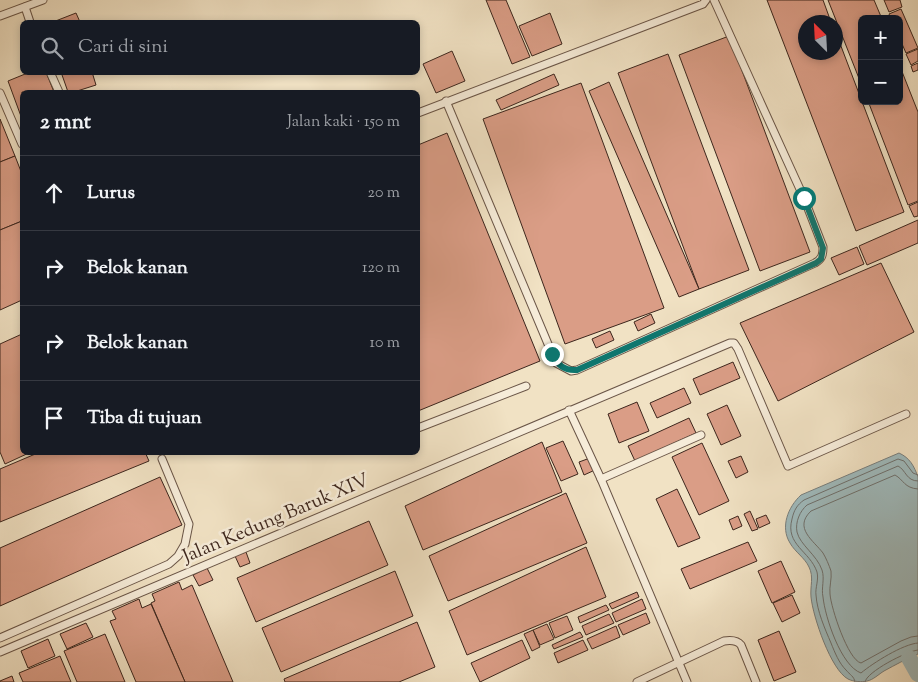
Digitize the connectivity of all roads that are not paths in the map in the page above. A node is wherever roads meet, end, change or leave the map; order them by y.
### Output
1 (43, 0) edge
2 (706, 0) edge
3 (714, 0) edge
4 (25, 7) junction
5 (0, 16) edge
6 (29, 20) edge
7 (52, 75) edge
8 (59, 90) edge
9 (0, 93) edge
10 (446, 101) junction
11 (420, 112) edge
12 (20, 139) edge
13 (526, 386) dead end
14 (569, 410) junction
15 (906, 414) dead end
16 (420, 427) edge
17 (702, 435) dead end
18 (162, 459) dead end
19 (601, 479) junction
20 (0, 638) edge
21 (0, 652) edge
22 (679, 663) junction
23 (637, 682) edge
24 (687, 682) edge
25 (756, 682) edge

1 - 4 lane
2 - 10 lane
3 - 10 lane
4 - 5 lane
4 - 6 lane
7 - 8 lane
9 - 12 lane
10 - 11 lane
13 - 16 lane
14 - 15 lane, Jalan Kedung Baruk XIV
14 - 19 lane
14 - 21 lane, Jalan Kedung Baruk XIV
17 - 19 lane
18 - 20 lane
19 - 22 lane
22 - 23 lane
22 - 24 lane
22 - 25 lane

